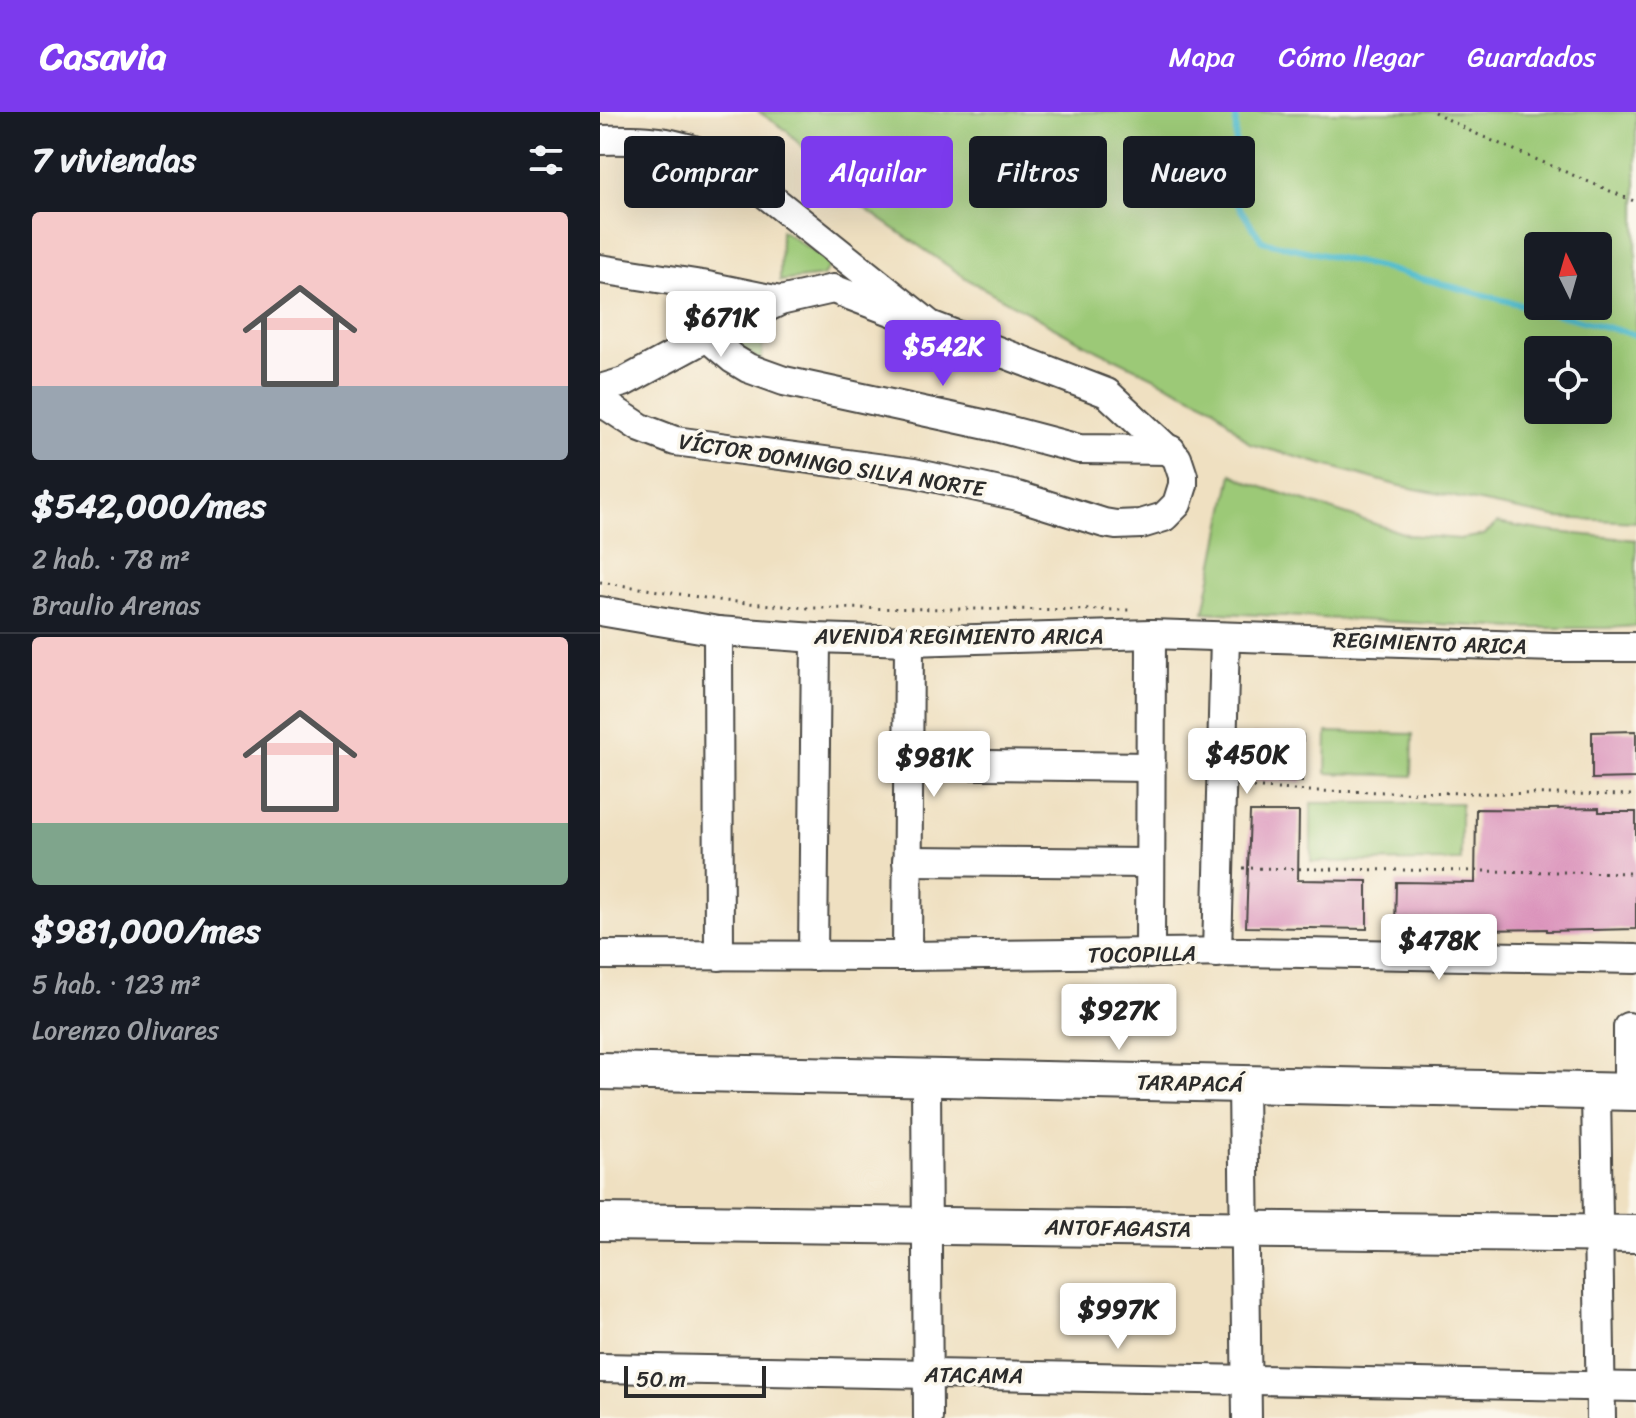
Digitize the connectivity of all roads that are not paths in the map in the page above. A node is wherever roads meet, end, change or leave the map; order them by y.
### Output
1 (600, 140) edge
2 (850, 260) junction
3 (600, 269) edge
4 (833, 289) junction
5 (780, 301) junction
6 (930, 325) junction
7 (707, 337) junction
8 (600, 389) edge
9 (600, 401) edge
10 (1171, 450) junction
11 (600, 611) edge
12 (718, 631) junction
13 (1151, 634) junction
14 (1225, 637) junction
15 (816, 638) junction
16 (909, 641) junction
17 (1636, 647) edge
18 (908, 764) junction
19 (1150, 767) junction
20 (907, 861) junction
21 (1150, 863) junction
22 (1217, 953) junction
23 (1150, 954) junction
24 (600, 955) edge
25 (719, 956) junction
26 (813, 956) junction
27 (907, 956) junction
28 (1636, 959) edge
29 (1628, 1027) dead end
30 (600, 1071) edge
31 (926, 1078) junction
32 (1243, 1084) junction
33 (1620, 1091) edge
34 (600, 1222) edge
35 (927, 1225) junction
36 (1245, 1229) junction
37 (1598, 1233) junction
38 (1636, 1234) edge
39 (600, 1368) edge
40 (927, 1374) junction
41 (1247, 1380) junction
42 (1600, 1386) junction
43 (1636, 1387) edge
44 (928, 1418) edge
45 (1247, 1418) edge
46 (1601, 1418) edge

1 - 2 street
2 - 4 street
2 - 6 street
3 - 5 street
4 - 5 street
4 - 6 street
5 - 7 street
6 - 10 street
7 - 8 street
7 - 10 street
9 - 10 street, VÍCTOR DOMINGO SILVA NORTE
11 - 12 street, AVENIDA REGIMIENTO ARICA
12 - 15 street, AVENIDA REGIMIENTO ARICA
12 - 25 street
13 - 14 street, AVENIDA REGIMIENTO ARICA
13 - 16 street, AVENIDA REGIMIENTO ARICA
13 - 19 street
14 - 17 street, REGIMIENTO ARICA
14 - 22 street
15 - 16 street, AVENIDA REGIMIENTO ARICA
15 - 26 street
16 - 18 street
18 - 19 street
18 - 20 street
19 - 21 street
20 - 21 street
20 - 27 street
21 - 23 street
22 - 23 street, TOCOPILLA
22 - 28 street, TOCOPILLA
23 - 27 street, TOCOPILLA
24 - 25 street, TOCOPILLA
25 - 26 street, TOCOPILLA
26 - 27 street, TOCOPILLA
29 - 33 street
30 - 31 main road, TARAPACÁ
31 - 32 main road, TARAPACÁ
31 - 35 street
32 - 33 main road, TARAPACÁ
32 - 36 street
33 - 37 street
34 - 35 main road, ANTOFAGASTA
35 - 36 main road, ANTOFAGASTA
35 - 40 street
36 - 37 main road, ANTOFAGASTA
36 - 41 street
37 - 38 main road, ANTOFAGASTA
37 - 42 street
39 - 40 street, ATACAMA
40 - 41 street, ATACAMA
40 - 44 street
41 - 42 street, ATACAMA
41 - 45 street
42 - 43 street, ATACAMA
42 - 46 street

